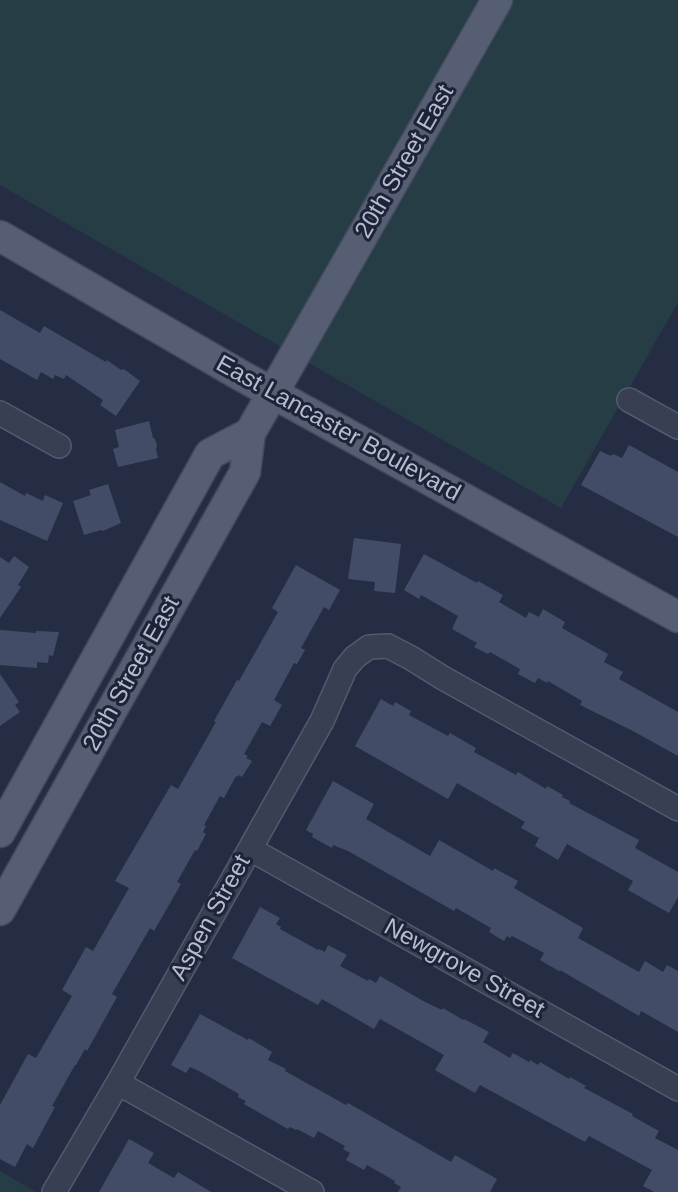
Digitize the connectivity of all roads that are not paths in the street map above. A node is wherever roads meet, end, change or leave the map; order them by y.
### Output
1 (497, 0) edge
2 (0, 236) edge
3 (272, 393) junction
4 (629, 400) dead end
5 (0, 413) edge
6 (678, 427) edge
7 (250, 433) junction
8 (60, 446) dead end
9 (678, 617) edge
10 (678, 809) edge
11 (0, 832) edge
12 (250, 849) junction
13 (0, 910) edge
14 (118, 1083) junction
15 (678, 1089) edge
16 (54, 1192) edge
17 (312, 1192) edge

1 - 3 main road, 20th Street East
2 - 3 main road, East Lancaster Boulevard
3 - 7 main road, 20th Street East
3 - 9 main road, East Lancaster Boulevard
4 - 6 street
5 - 8 street
7 - 11 main road, 20th Street East
7 - 13 main road, 20th Street East
10 - 12 street, Aspen Street
12 - 14 street, Aspen Street
12 - 15 street, Newgrove Street
14 - 16 street, Aspen Street
14 - 17 street

